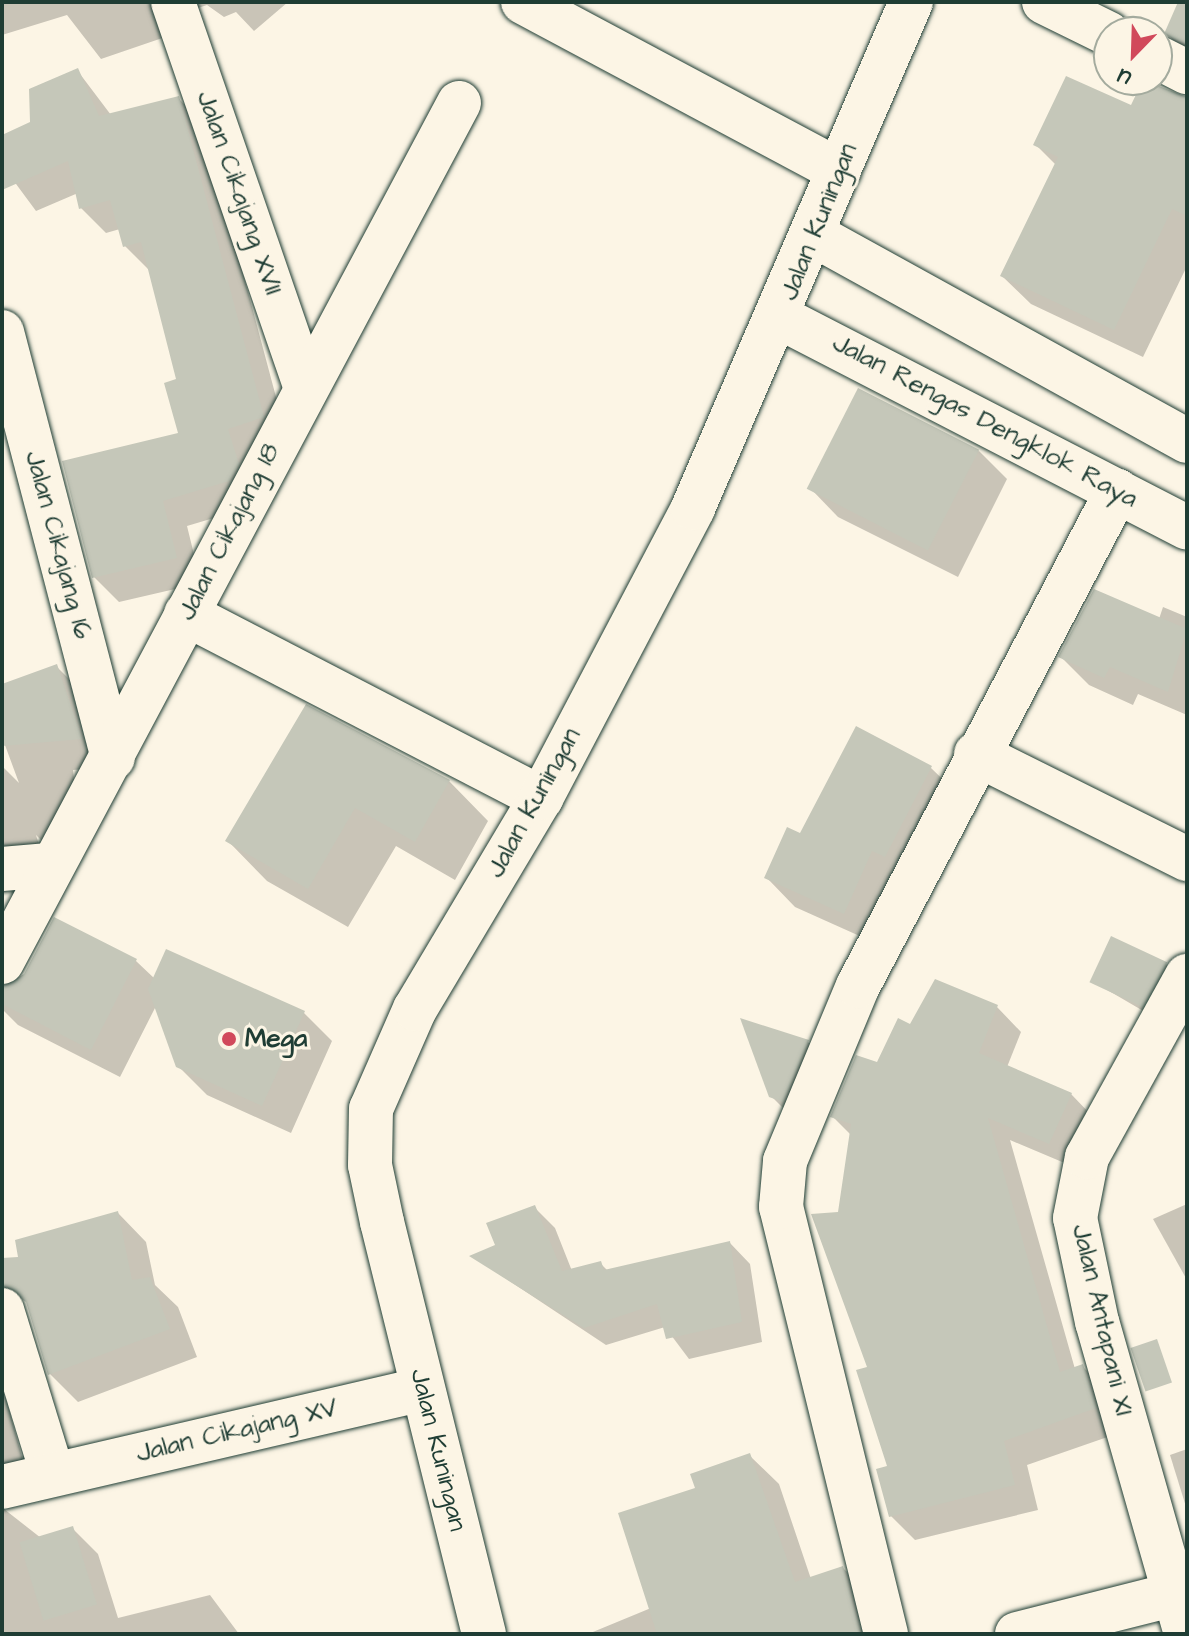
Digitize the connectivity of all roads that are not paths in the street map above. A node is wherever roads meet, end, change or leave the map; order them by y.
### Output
1 (173, 2) edge
2 (523, 2) edge
3 (911, 2) edge
4 (1044, 2) edge
5 (1093, 26) edge
6 (459, 103) dead end
7 (839, 171) junction
8 (814, 235) junction
9 (781, 318) junction
10 (2, 332) edge
11 (305, 385) junction
12 (1187, 441) edge
13 (1117, 491) junction
14 (1187, 528) edge
15 (186, 614) junction
16 (976, 754) junction
17 (113, 758) junction
18 (541, 798) junction
19 (1187, 859) edge
20 (49, 865) junction
21 (2, 869) edge
22 (2, 962) edge
23 (1187, 976) edge
24 (2, 1310) edge
25 (422, 1389) junction
26 (52, 1473) junction
27 (2, 1487) edge
28 (1183, 1606) edge
29 (484, 1634) edge
30 (886, 1634) edge
31 (1017, 1634) edge

1 - 11 street, Jalan Cikajang XVII
2 - 7 street
3 - 7 street, Jalan Kuningan
4 - 5 street
6 - 11 street, Jalan Cikajang 18
7 - 8 street, Jalan Kuningan
8 - 9 street, Jalan Kuningan
8 - 12 street
9 - 13 street, Jalan Rengas Dengklok Raya
9 - 18 street, Jalan Kuningan
10 - 17 street, Jalan Cikajang 16
11 - 15 street, Jalan Cikajang 18
13 - 14 street, Jalan Rengas Dengklok Raya
13 - 16 street
15 - 17 street, Jalan Cikajang 18
15 - 18 street
16 - 19 street
16 - 30 street
17 - 20 street, Jalan Cikajang 18
18 - 25 street, Jalan Kuningan
20 - 21 street
20 - 22 street, Jalan Cikajang 18
23 - 28 street, Jalan Antapani XI
24 - 26 street
25 - 26 street, Jalan Cikajang XV
25 - 29 street, Jalan Kuningan
26 - 27 street, Jalan Cikajang XV
28 - 31 street

